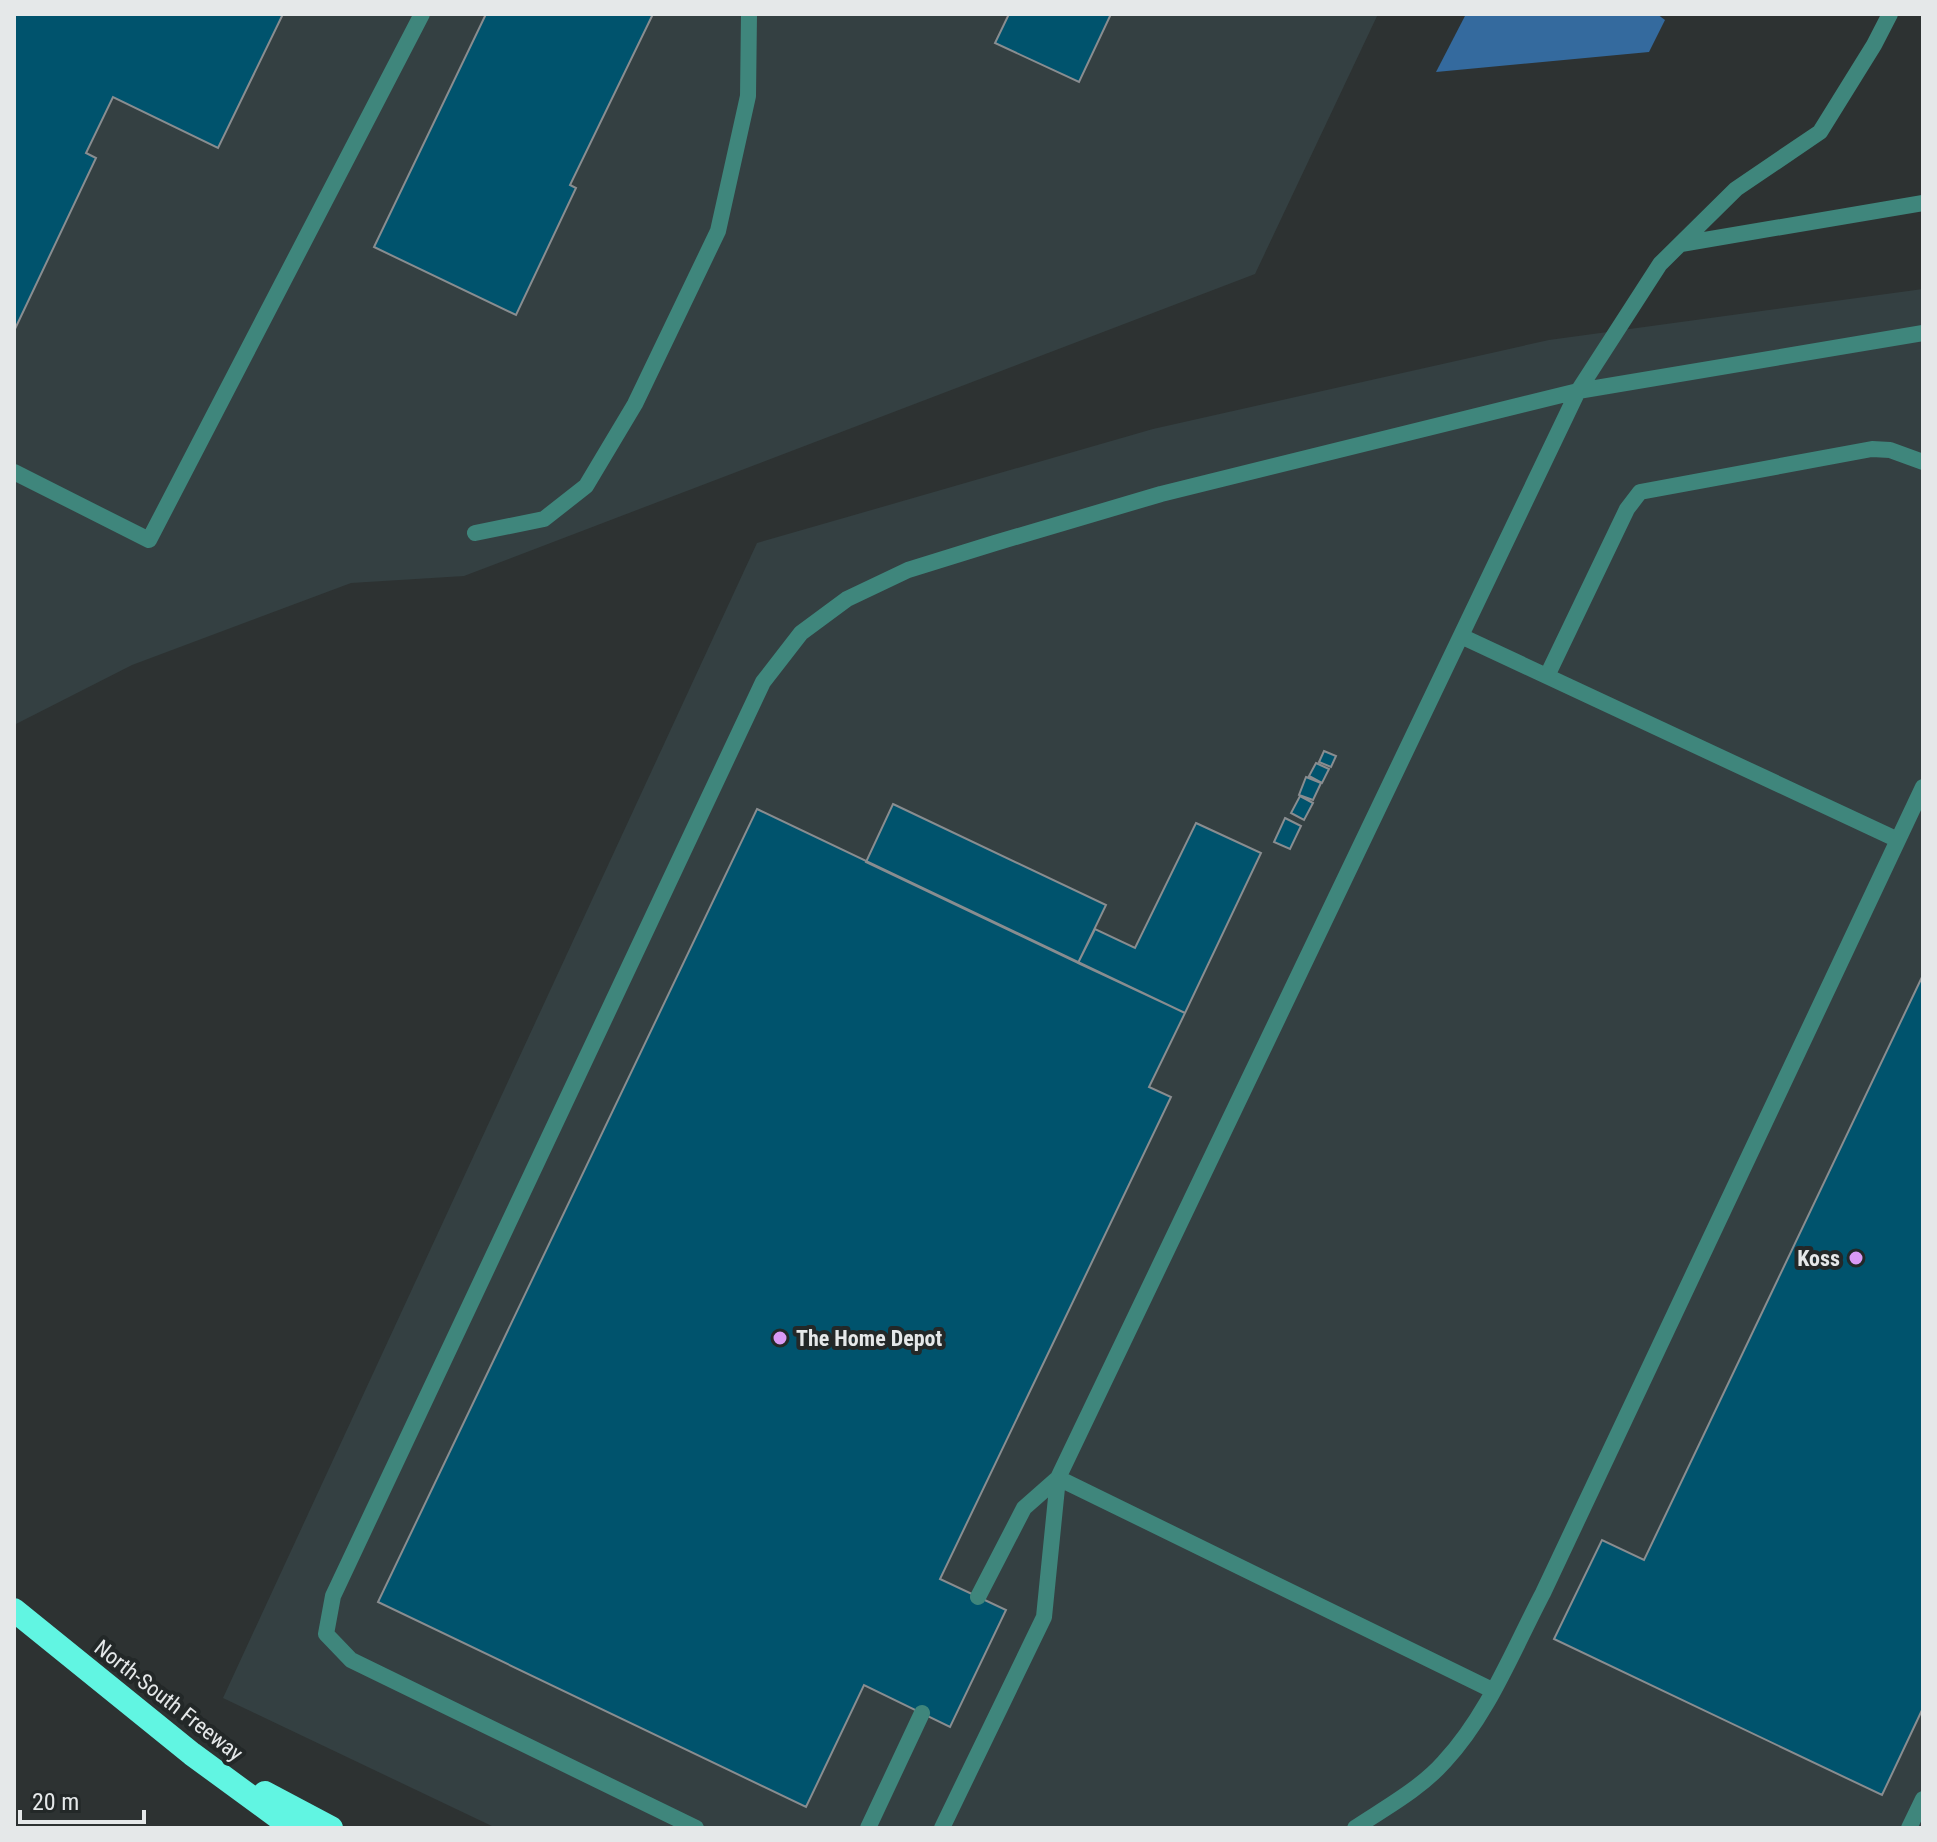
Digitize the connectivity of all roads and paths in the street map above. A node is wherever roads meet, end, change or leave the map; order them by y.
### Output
1 (422, 14) edge
2 (749, 14) edge
3 (1890, 14) edge
4 (1923, 203) edge
5 (1681, 244) junction
6 (1923, 333) edge
7 (1578, 391) junction
8 (1923, 462) edge
9 (14, 472) edge
10 (475, 533) dead end
11 (1463, 637) junction
12 (1547, 676) junction
13 (1923, 787) edge
14 (1898, 840) junction
15 (1058, 1478) junction
16 (978, 1597) dead end
17 (14, 1610) edge
18 (1492, 1690) junction
19 (922, 1713) dead end
20 (192, 1754) junction
21 (1923, 1799) edge
22 (293, 1828) edge
23 (331, 1828) edge
24 (696, 1828) edge
25 (868, 1828) edge
26 (942, 1828) edge
27 (1355, 1828) edge
28 (1909, 1828) edge

1 - 9 lane
2 - 10 lane
3 - 5 lane
4 - 5 lane
5 - 7 lane
6 - 7 lane
7 - 11 lane
7 - 24 lane
8 - 12 lane
11 - 12 lane
11 - 15 lane
12 - 14 lane
13 - 14 lane
14 - 18 lane
15 - 16 lane
15 - 18 lane
15 - 26 lane
17 - 20 highway, North-South Freeway
18 - 27 lane
19 - 25 lane
20 - 22 highway, North-South Freeway
20 - 23 highway
21 - 28 lane

